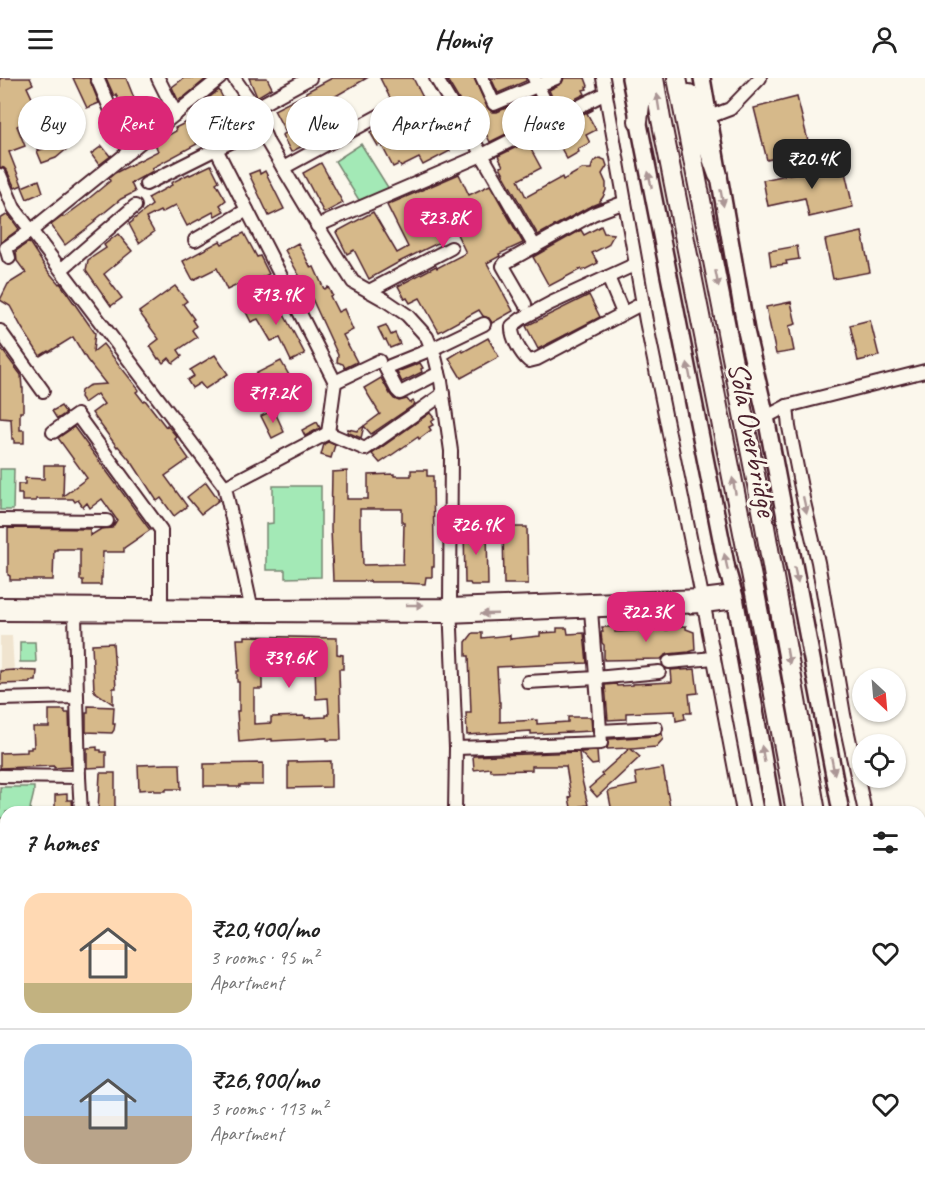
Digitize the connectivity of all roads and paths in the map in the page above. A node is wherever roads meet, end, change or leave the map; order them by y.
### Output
1 (97, 78) edge
2 (158, 78) edge
3 (220, 78) edge
4 (234, 78) edge
5 (310, 78) edge
6 (436, 78) edge
7 (482, 78) edge
8 (556, 78) edge
9 (603, 78) edge
10 (630, 78) edge
11 (640, 78) edge
12 (654, 78) edge
13 (677, 78) edge
14 (683, 78) edge
15 (702, 78) edge
16 (760, 78) edge
17 (536, 82) edge
18 (606, 93) junction
19 (246, 96) edge
20 (542, 96) edge
21 (274, 98) edge
22 (176, 114) junction
23 (710, 117) junction
24 (370, 121) edge
25 (638, 121) junction
26 (214, 150) edge
27 (217, 150) edge
28 (272, 150) edge
29 (129, 152) junction
30 (482, 155) junction
31 (283, 168) junction
32 (0, 175) edge
33 (718, 175) junction
34 (146, 184) dead end
35 (625, 202) junction
36 (135, 206) dead end
37 (247, 210) junction
38 (317, 226) junction
39 (32, 230) junction
40 (195, 240) dead end
41 (534, 247) junction
42 (451, 248) dead end
43 (9, 258) dead end
44 (636, 264) junction
45 (62, 269) junction
46 (608, 277) junction
47 (369, 291) junction
48 (525, 303) dead end
49 (643, 303) junction
50 (623, 313) junction
51 (484, 324) dead end
52 (0, 331) edge
53 (432, 349) junction
54 (379, 361) dead end
55 (924, 369) edge
56 (439, 373) junction
57 (335, 382) junction
58 (44, 391) dead end
59 (443, 394) junction
60 (787, 406) junction
61 (766, 417) junction
62 (53, 432) dead end
63 (327, 433) junction
64 (225, 487) junction
65 (0, 520) edge
66 (107, 521) dead end
67 (735, 597) junction
68 (703, 601) junction
69 (0, 604) edge
70 (161, 605) junction
71 (251, 606) junction
72 (450, 610) junction
73 (591, 610) junction
74 (0, 614) edge
75 (75, 614) junction
76 (714, 658) junction
77 (669, 662) dead end
78 (660, 672) dead end
79 (596, 678) junction
80 (528, 682) dead end
81 (77, 697) junction
82 (0, 699) edge
83 (656, 728) dead end
84 (600, 731) junction
85 (456, 748) junction
86 (0, 776) edge
87 (79, 777) junction
88 (81, 806) edge
89 (455, 806) edge
90 (742, 806) edge
91 (772, 806) edge
92 (795, 806) edge
93 (815, 806) edge
94 (840, 806) edge
95 (864, 806) edge

1 - 29 street
2 - 22 street
3 - 22 street
4 - 19 street
5 - 21 street
6 - 30 street
7 - 17 street
8 - 17 street
9 - 18 street
10 - 25 main road
11 - 25 highway
92 -> 12 highway, Sola Overbridge
13 -> 93 highway, Sola Overbridge
14 - 33 highway
15 - 23 main road
16 - 23 street
17 - 20 street
18 - 30 street
18 - 35 street
22 - 29 street
23 - 33 main road
24 - 31 street
67 -> 25 main road
26 - 34 street
27 - 37 street
28 - 31 street
29 - 39 street
30 - 38 street
30 - 41 street
31 - 38 street
32 - 39 street
33 -> 61 main road
35 - 41 street
35 - 44 street
36 - 45 street
37 - 40 street
37 - 57 street
38 - 47 street
39 - 43 street
39 - 45 street
41 - 48 street
42 - 47 street
44 - 46 street
44 - 49 street
45 - 64 street
46 - 50 street
46 - 50 street
47 - 53 street
49 - 50 street
49 - 68 street
51 - 53 street
52 - 58 street
53 - 56 street
53 - 56 street
54 - 57 street
55 - 60 street
56 - 59 street
57 - 63 street
59 - 63 street
59 - 72 street
60 - 61 street
60 -> 95 street
61 -> 94 main road
62 - 70 street
63 - 64 street
64 - 71 street
65 - 66 street
67 - 68 street
91 -> 67 main road
68 - 72 street
68 - 73 street
68 - 76 street
69 - 70 street
70 - 71 street
71 -> 72 street
73 -> 72 street
72 - 75 street
72 - 85 street
73 - 79 street
74 - 75 street
75 - 81 street
76 - 77 street
76 - 90 street
78 - 79 street
79 - 80 street
79 - 84 street
81 - 82 street
81 - 87 street
83 - 84 street
84 - 85 street
85 - 89 street
86 - 87 street
87 - 88 street

